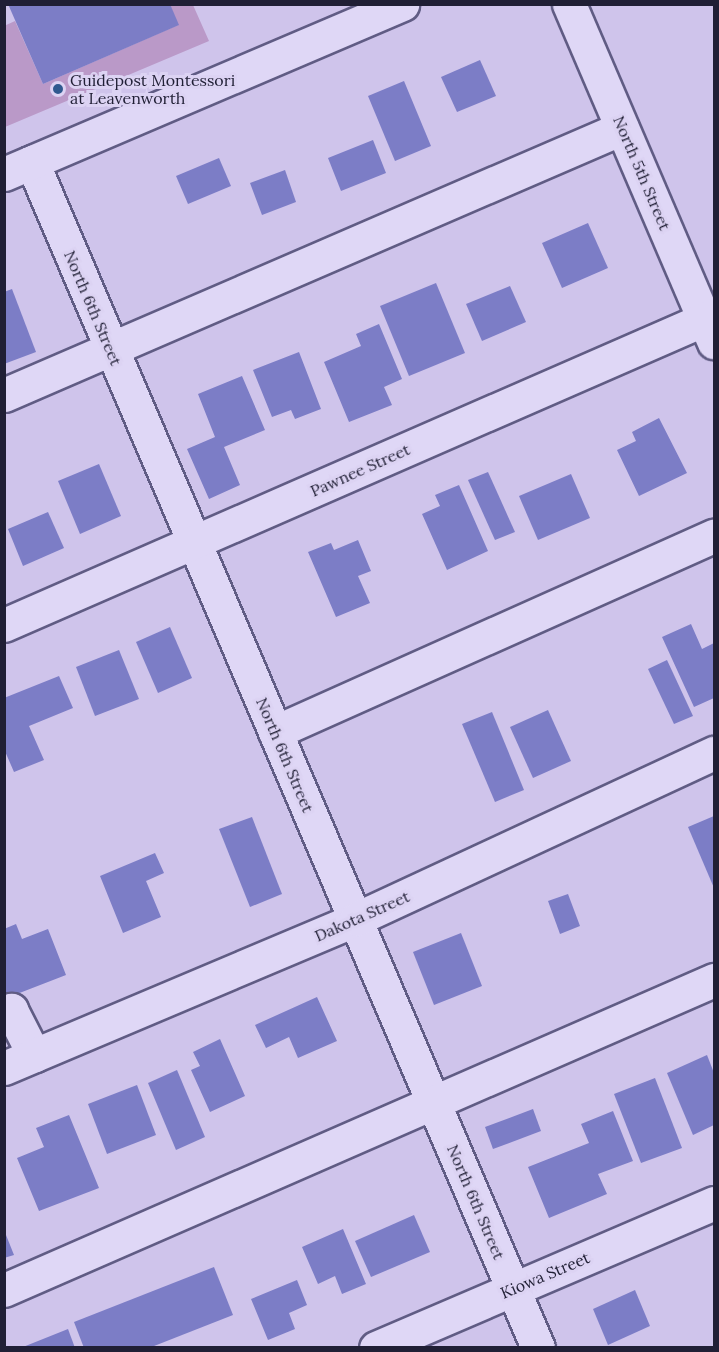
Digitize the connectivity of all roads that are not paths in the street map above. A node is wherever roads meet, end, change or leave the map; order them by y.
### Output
1 (569, 4) edge
2 (383, 8) edge
3 (622, 128) junction
4 (18, 168) edge
5 (711, 325) edge
6 (109, 348) junction
7 (4, 395) edge
8 (714, 536) edge
9 (194, 542) junction
10 (4, 625) edge
11 (275, 732) junction
12 (714, 753) edge
13 (357, 919) junction
14 (714, 980) edge
15 (4, 1013) edge
16 (19, 1061) edge
17 (434, 1102) junction
18 (714, 1203) edge
19 (513, 1289) junction
20 (4, 1290) edge
21 (376, 1347) edge
22 (538, 1347) edge

1 - 3 street, North 5th Street
2 - 4 street
3 - 5 street, North 5th Street
3 - 6 street
4 - 6 street, North 6th Street
5 - 9 street, Pawnee Street
6 - 7 street
6 - 9 street, North 6th Street
8 - 11 street
9 - 10 street, Pawnee Street
9 - 11 street, North 6th Street
11 - 13 street, North 6th Street
12 - 13 street, Dakota Street
13 - 16 street, Dakota Street
13 - 17 street, North 6th Street
14 - 17 street
15 - 16 street
17 - 19 street, North 6th Street
17 - 20 street
18 - 19 street, Kiowa Street
19 - 21 street, Kiowa Street
19 - 22 street, North 6th Street

